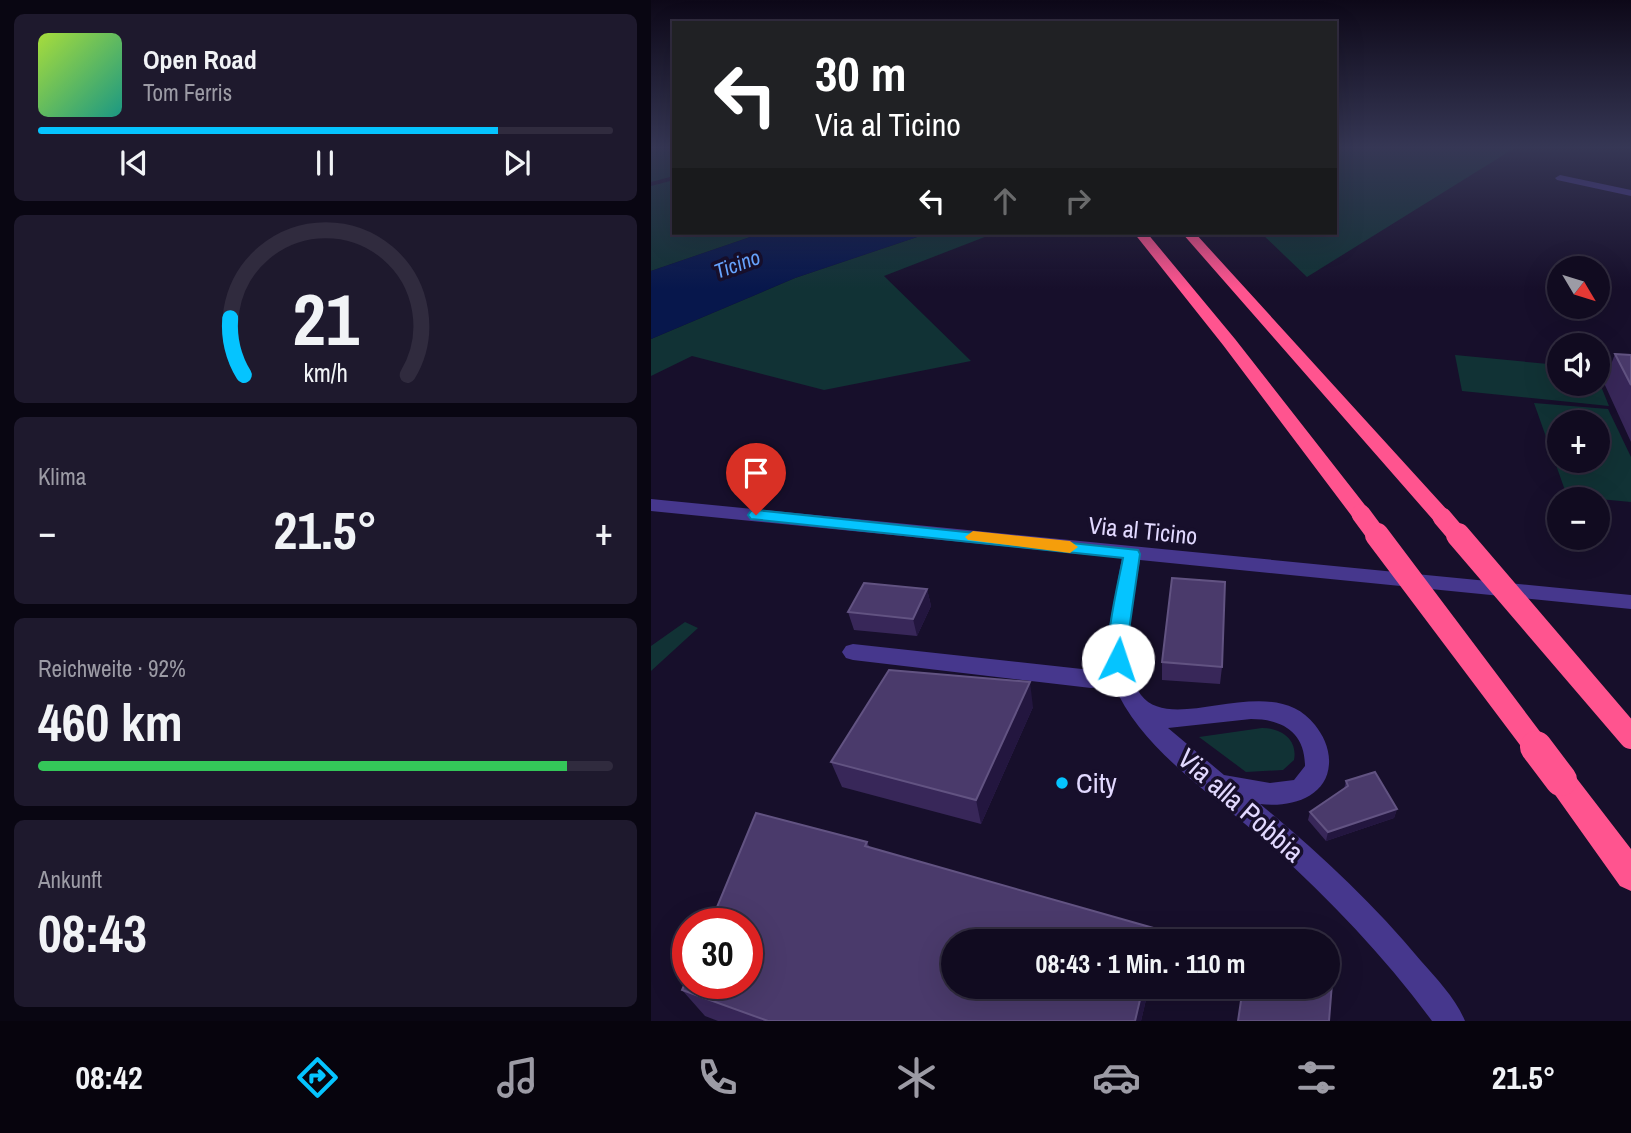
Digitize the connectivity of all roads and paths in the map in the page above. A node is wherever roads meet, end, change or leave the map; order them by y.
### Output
1 (1142, 235) edge
2 (1190, 235) edge
3 (651, 505) edge
4 (1132, 554) junction
5 (1631, 602) edge
6 (853, 652) dead end
7 (1122, 676) junction
8 (1133, 701) junction
9 (1631, 737) edge
10 (1218, 784) junction
11 (1631, 875) edge
12 (1450, 1021) edge

1 - 11 highway, bridge
2 - 9 highway, bridge
3 - 4 street, Via al Ticino
4 - 5 street, Via al Ticino
4 - 7 street, Via alla Pobbia
6 - 7 street
7 - 8 street, Via alla Pobbia
8 - 10 street, Via alla Pobbia
8 - 10 street
10 - 12 street, Via alla Pobbia

